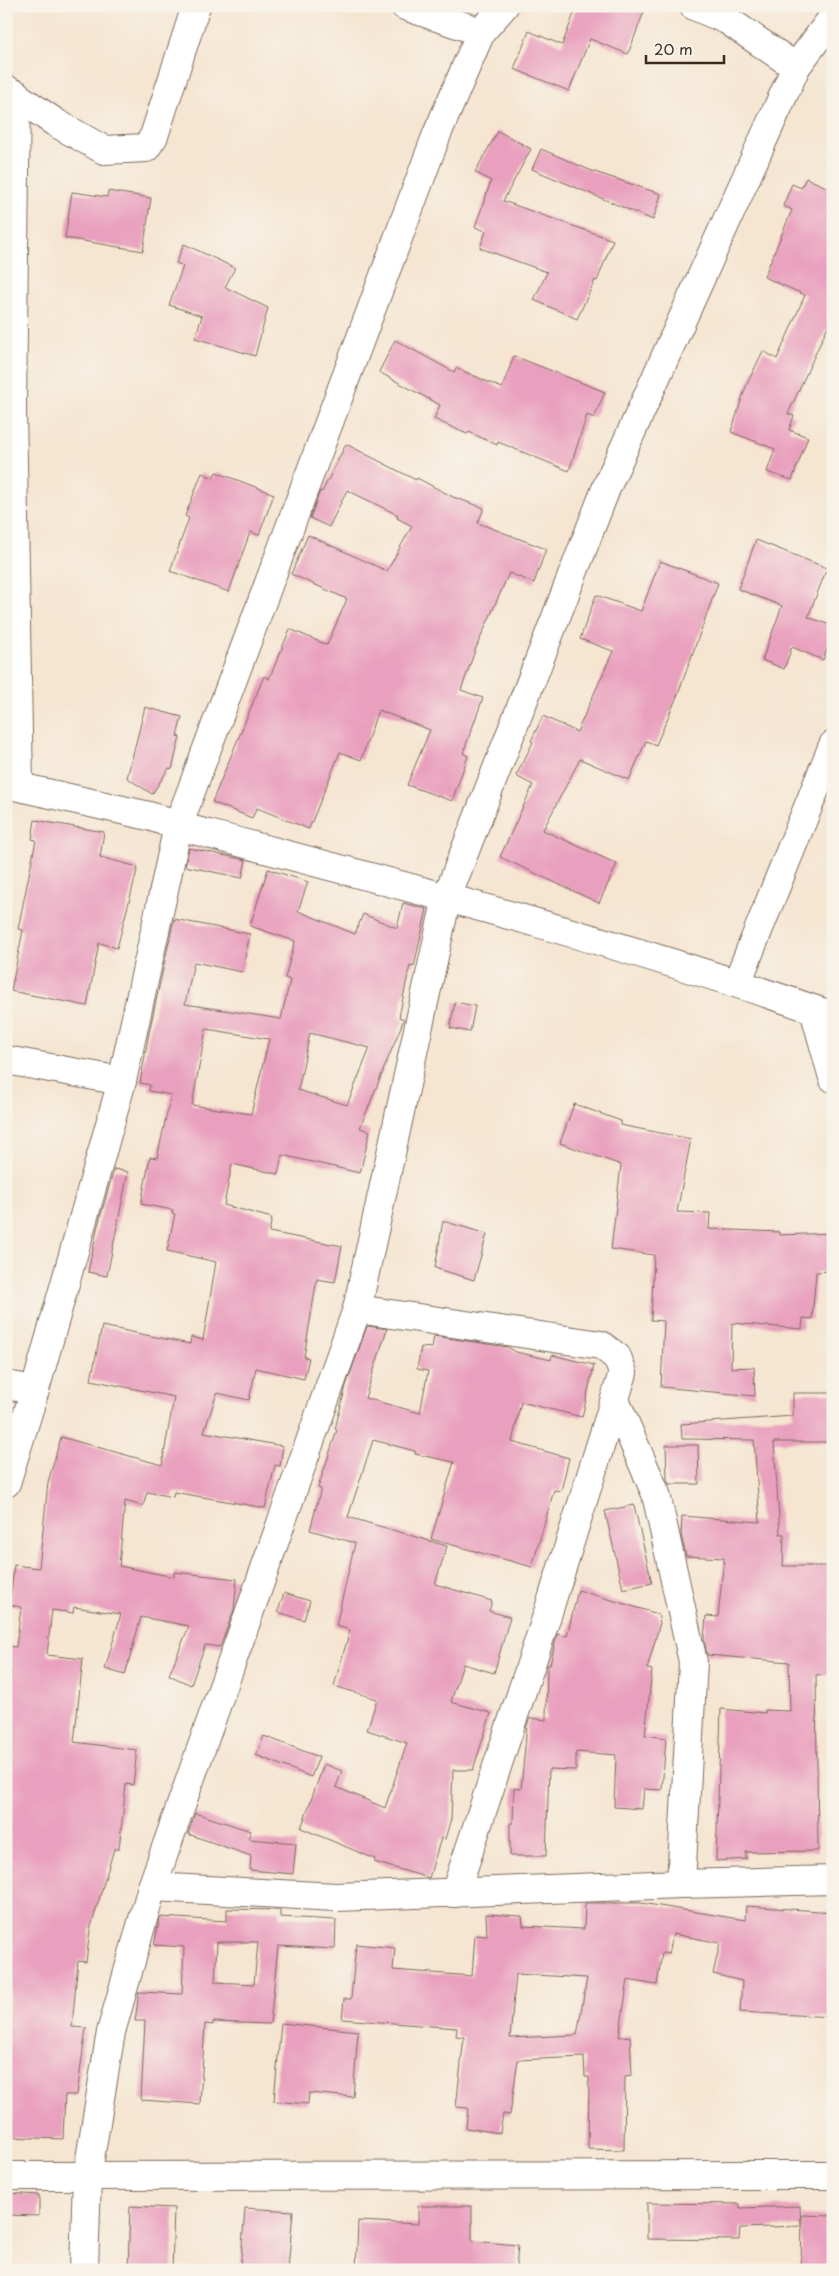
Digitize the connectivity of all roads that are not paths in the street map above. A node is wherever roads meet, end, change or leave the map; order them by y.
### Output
1 (196, 6) edge
2 (405, 6) edge
3 (504, 6) edge
4 (694, 6) edge
5 (833, 17) edge
6 (482, 32) junction
7 (796, 67) junction
8 (11, 92) edge
9 (9, 406) edge
10 (833, 745) edge
11 (13, 785) edge
12 (178, 826) junction
13 (446, 897) junction
14 (737, 983) junction
15 (823, 1013) edge
16 (6, 1060) edge
17 (833, 1078) edge
18 (122, 1081) junction
19 (357, 1309) junction
20 (6, 1385) edge
21 (35, 1390) junction
22 (615, 1400) junction
23 (6, 1483) edge
24 (833, 1880) edge
25 (681, 1884) junction
26 (152, 1887) junction
27 (455, 1893) junction
28 (833, 2175) edge
29 (6, 2176) edge
30 (87, 2176) junction
31 (84, 2270) edge

1 - 8 street
2 - 6 street
3 - 6 street
4 - 7 street
5 - 7 street
6 - 12 street
7 - 13 street
8 - 9 street
9 - 11 street
10 - 14 street
11 - 12 street
12 - 13 street
12 - 18 street
13 - 14 street
13 - 19 street
14 - 15 street
15 - 17 street
16 - 18 street
18 - 21 street
19 - 22 street
19 - 26 street
20 - 21 street
21 - 23 street
22 - 25 street
22 - 27 street
24 - 25 street
25 - 27 street
26 - 27 street
26 - 30 street
28 - 30 street
29 - 30 street
30 - 31 street

